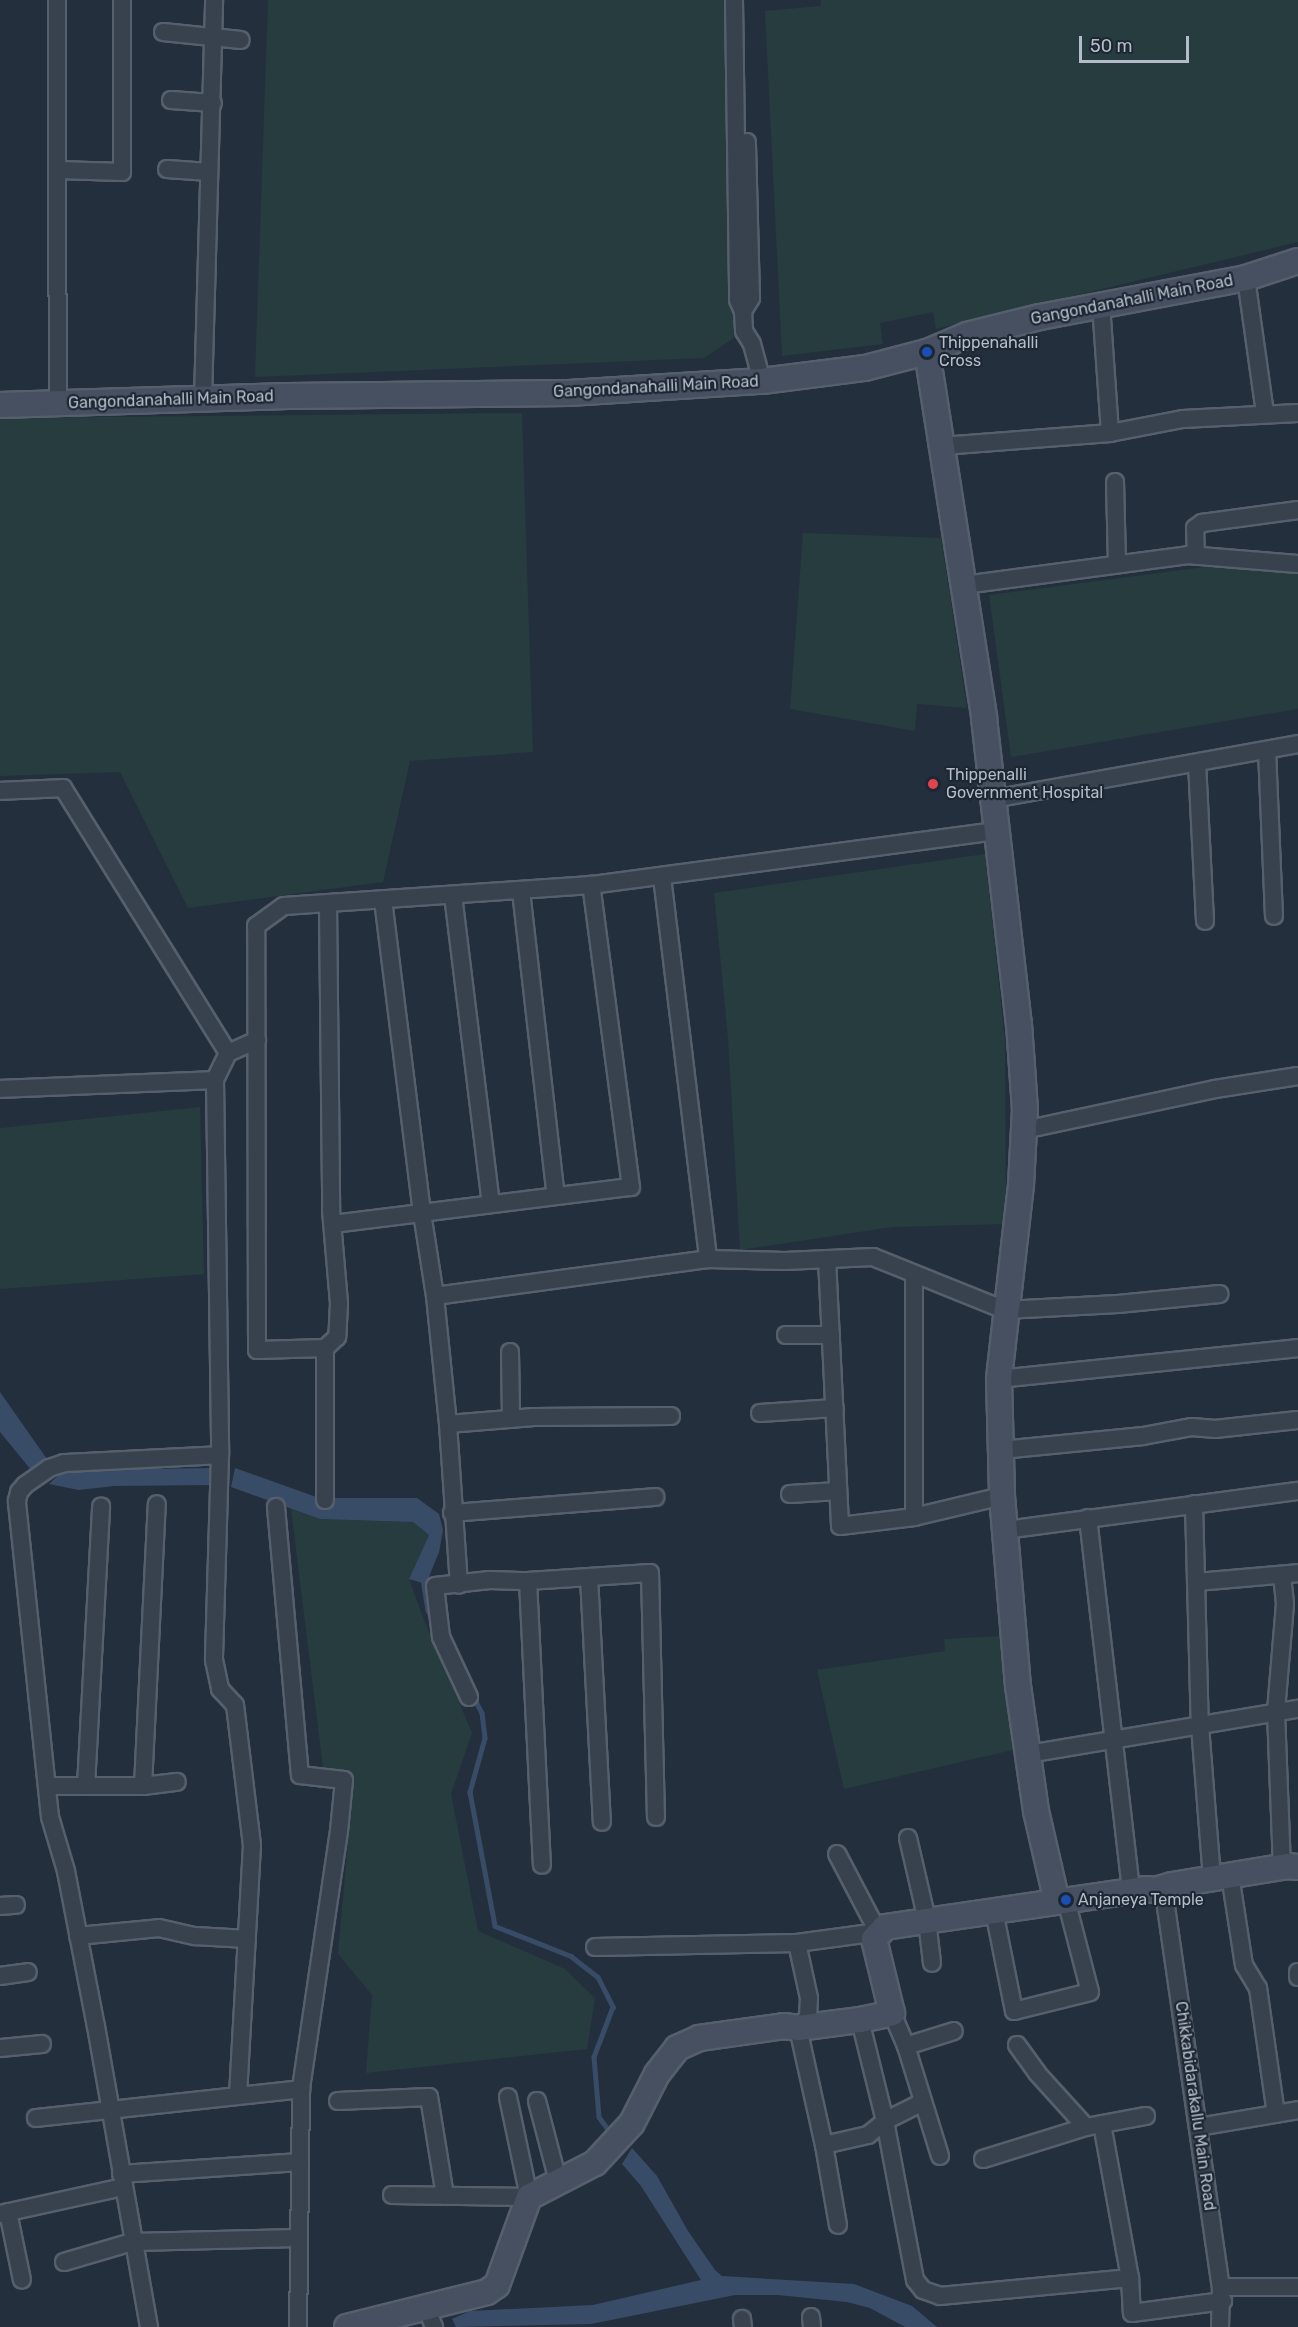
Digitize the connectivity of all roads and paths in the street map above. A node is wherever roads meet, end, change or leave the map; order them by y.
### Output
1 (57, 0) edge
2 (122, 0) edge
3 (214, 0) edge
4 (734, 0) edge
5 (743, 0) edge
6 (163, 32) dead end
7 (214, 37) junction
8 (241, 40) dead end
9 (171, 100) dead end
10 (213, 103) junction
11 (167, 169) dead end
12 (58, 170) junction
13 (210, 172) junction
14 (1298, 261) edge
15 (1246, 278) junction
16 (1101, 304) junction
17 (743, 311) junction
18 (927, 352) junction
19 (762, 381) junction
20 (203, 399) junction
21 (58, 403) junction
22 (0, 405) edge
23 (1298, 413) edge
24 (1264, 414) junction
25 (1110, 433) junction
26 (942, 446) junction
27 (1115, 482) dead end
28 (1298, 510) edge
29 (1196, 556) junction
30 (1117, 564) junction
31 (1298, 564) edge
32 (964, 585) junction
33 (1298, 744) edge
34 (1267, 750) junction
35 (1197, 763) junction
36 (0, 791) edge
37 (993, 799) junction
38 (997, 831) junction
39 (662, 877) junction
40 (591, 885) junction
41 (521, 891) junction
42 (453, 895) junction
43 (382, 900) junction
44 (328, 904) junction
45 (1274, 916) dead end
46 (1205, 921) dead end
47 (257, 1040) junction
48 (228, 1053) junction
49 (1298, 1076) edge
50 (215, 1080) junction
51 (0, 1089) edge
52 (1024, 1130) junction
53 (556, 1196) junction
54 (490, 1204) junction
55 (422, 1213) junction
56 (333, 1224) junction
57 (708, 1259) junction
58 (827, 1259) junction
59 (914, 1274) junction
60 (1220, 1293) dead end
61 (435, 1296) junction
62 (1005, 1310) junction
63 (786, 1335) dead end
64 (831, 1335) junction
65 (325, 1348) junction
66 (1298, 1348) edge
67 (510, 1352) dead end
68 (999, 1379) junction
69 (835, 1408) junction
70 (760, 1413) dead end
71 (671, 1416) dead end
72 (511, 1419) junction
73 (1298, 1420) edge
74 (448, 1424) junction
75 (1001, 1450) junction
76 (220, 1455) junction
77 (838, 1491) junction
78 (1298, 1491) edge
79 (790, 1494) dead end
80 (655, 1497) dead end
81 (1002, 1497) junction
82 (325, 1500) dead end
83 (157, 1504) dead end
84 (1194, 1504) junction
85 (100, 1506) dead end
86 (276, 1507) dead end
87 (452, 1513) junction
88 (914, 1517) junction
89 (1088, 1518) junction
90 (1005, 1530) junction
91 (1290, 1574) edge
92 (589, 1576) junction
93 (528, 1581) junction
94 (1197, 1582) junction
95 (459, 1585) junction
96 (469, 1697) dead end
97 (1298, 1709) edge
98 (1276, 1712) junction
99 (1200, 1726) junction
100 (1115, 1741) junction
101 (1028, 1754) junction
102 (177, 1782) dead end
103 (48, 1786) junction
104 (86, 1786) junction
105 (143, 1786) junction
106 (656, 1817) dead end
107 (602, 1822) dead end
108 (908, 1838) dead end
109 (837, 1854) dead end
110 (542, 1865) dead end
111 (1290, 1867) edge
112 (1221, 1877) junction
113 (1155, 1890) junction
114 (1131, 1891) junction
115 (1061, 1901) junction
116 (994, 1911) junction
117 (927, 1920) junction
118 (878, 1932) junction
119 (78, 1936) junction
120 (247, 1940) junction
121 (797, 1943) junction
122 (595, 1947) dead end
123 (932, 1963) dead end
124 (28, 1972) dead end
125 (1298, 1972) edge
126 (0, 1976) edge
127 (1298, 1977) edge
128 (892, 2013) junction
129 (860, 2020) junction
130 (798, 2028) junction
131 (954, 2031) dead end
132 (42, 2044) dead end
133 (1017, 2045) dead end
134 (906, 2046) junction
135 (0, 2048) edge
136 (301, 2089) junction
137 (238, 2096) junction
138 (508, 2097) dead end
139 (338, 2101) dead end
140 (537, 2101) dead end
141 (923, 2103) junction
142 (110, 2109) junction
143 (1298, 2110) edge
144 (1276, 2114) junction
145 (1146, 2116) dead end
146 (36, 2118) dead end
147 (885, 2121) junction
148 (1094, 2125) junction
149 (1198, 2127) junction
150 (824, 2145) junction
151 (940, 2156) dead end
152 (983, 2159) dead end
153 (300, 2163) junction
154 (122, 2181) junction
155 (558, 2181) junction
156 (392, 2195) dead end
157 (445, 2196) junction
158 (529, 2196) junction
159 (4, 2213) edge
160 (838, 2225) dead end
161 (299, 2238) junction
162 (132, 2242) junction
163 (64, 2262) dead end
164 (1130, 2278) junction
165 (21, 2280) dead end
166 (1298, 2287) edge
167 (1222, 2294) junction
168 (431, 2319) edge
169 (350, 2326) edge
170 (149, 2327) edge
171 (298, 2327) edge
172 (1220, 2327) edge

1 - 12 street
2 - 12 street
3 - 7 street
4 - 17 street
5 - 17 street
6 - 7 street
7 - 8 street
7 - 10 street
9 - 10 street
10 - 13 street
11 - 13 street
12 - 21 street
13 - 20 street
14 - 15 street, Gangondanahalli Main Road
15 - 16 street, Gangondanahalli Main Road
15 - 24 street
16 - 18 street, Gangondanahalli Main Road
16 - 25 street
17 - 19 street
18 - 19 street, Gangondanahalli Main Road
18 - 26 street
19 - 20 street, Gangondanahalli Main Road
20 - 21 street, Gangondanahalli Main Road
21 - 22 street, Gangondanahalli Main Road
23 - 24 street
24 - 25 street
25 - 26 street
26 - 32 street
27 - 30 street
28 - 29 street
29 - 30 street
29 - 31 street
30 - 32 street
32 - 37 street
33 - 34 street
34 - 35 street
34 - 45 street
35 - 37 street
35 - 46 street
36 - 48 street
37 - 38 street
38 - 39 street
38 - 52 street
39 - 40 street
39 - 57 street
40 - 41 street
40 - 53 street
41 - 42 street
41 - 53 street
42 - 43 street
42 - 54 street
43 - 44 street
43 - 55 street
44 - 47 street
44 - 56 street
47 - 48 street
47 - 65 street
48 - 50 street
49 - 52 street
50 - 51 street
50 - 76 street
52 - 62 street
53 - 54 street
54 - 55 street
55 - 56 street
55 - 61 street
56 - 65 street
57 - 58 street
57 - 61 street
58 - 59 street
58 - 64 street
59 - 62 street
59 - 88 street
60 - 62 street
61 - 74 street
62 - 68 street
63 - 64 street
64 - 69 street
65 - 82 street
66 - 68 street
67 - 72 street
68 - 75 street
69 - 70 street
69 - 77 street
71 - 72 street
72 - 74 street
73 - 75 street
74 - 87 street
75 - 81 street
76 - 103 street
76 - 120 street
77 - 79 street
77 - 88 street
78 - 84 street
80 - 87 street
81 - 88 street
81 - 90 street
83 - 105 street
84 - 89 street
84 - 94 street
85 - 104 street
86 - 136 street
87 - 95 street
89 - 90 street
89 - 100 street
90 - 101 street
91 - 94 street
91 - 98 street
92 - 93 street
92 - 106 street
92 - 107 street
93 - 95 street
93 - 110 street
94 - 99 street
95 - 96 street
97 - 98 street
98 - 99 street
98 - 111 street
99 - 100 street
99 - 112 street
100 - 101 street
100 - 114 street
101 - 115 street
102 - 105 street
103 - 104 street
103 - 119 street
104 - 105 street
108 - 117 street
109 - 118 street
111 - 112 street
112 - 113 street
112 - 144 street
113 - 114 street
113 - 149 street, Chikkabidarakallu Main Road
114 - 115 street
115 - 116 street
115 - 116 street
116 - 117 street
117 - 118 street
117 - 123 street
118 - 121 street
118 - 128 street
119 - 120 street
119 - 142 street
120 - 137 street
121 - 122 street
121 - 130 street
124 - 126 street
125 - 127 street
128 - 129 street
128 - 134 street
129 - 130 street
129 - 147 street
130 - 150 street
130 - 155 street
131 - 134 street
132 - 135 street
133 - 148 street
134 - 141 street
136 - 137 street
136 - 153 street
137 - 142 street
138 - 158 street
139 - 157 street
140 - 155 street
141 - 147 street
141 - 151 street
142 - 146 street
142 - 154 street
143 - 144 street
144 - 149 street
145 - 148 street
147 - 150 street
147 - 164 street
148 - 152 street
148 - 164 street
149 - 167 street, Chikkabidarakallu Main Road
150 - 160 street
153 - 154 street
153 - 161 street
154 - 159 street
154 - 162 street
155 - 158 street
156 - 157 street
157 - 158 street
158 - 168 street
159 - 165 street
161 - 162 street
161 - 171 street
162 - 163 street
162 - 170 street
164 - 167 street
166 - 167 street
167 - 172 street, Chikkabidarakallu Main Road
168 - 169 street

